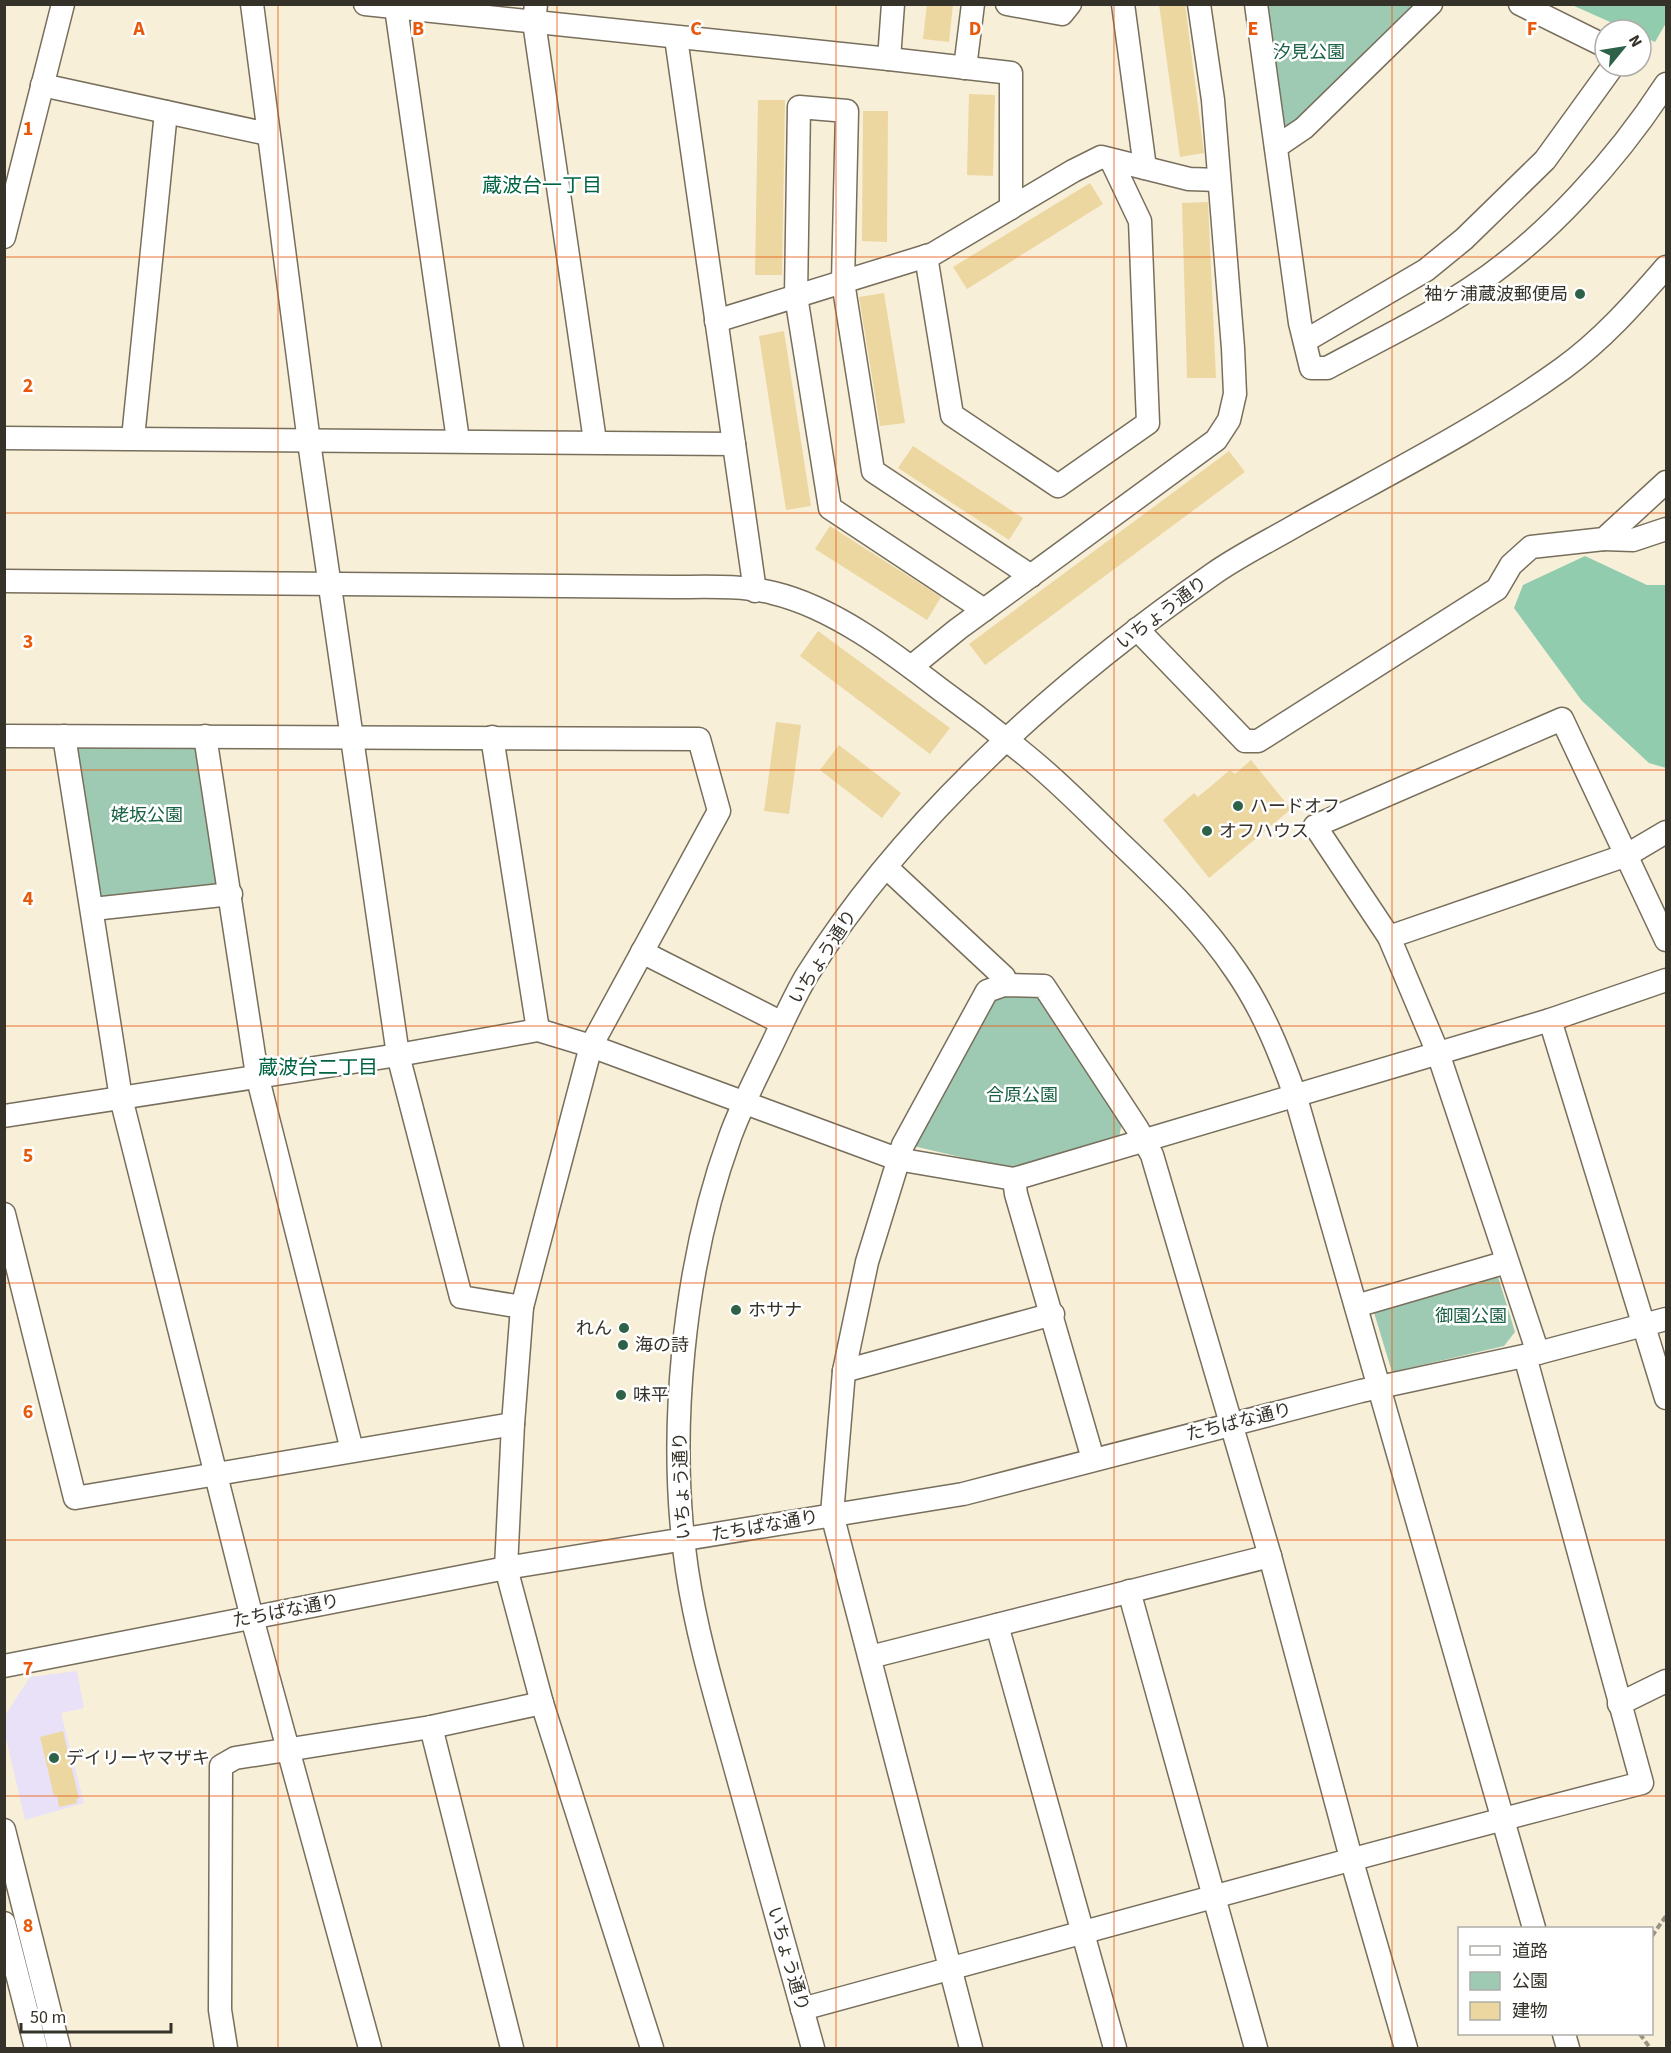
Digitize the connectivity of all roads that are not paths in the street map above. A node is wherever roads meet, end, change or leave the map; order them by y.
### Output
1 (63, 4) edge
2 (252, 4) edge
3 (365, 4) edge
4 (893, 4) edge
5 (973, 4) edge
6 (1007, 4) edge
7 (1070, 4) edge
8 (1123, 4) edge
9 (1199, 4) edge
10 (1256, 4) edge
11 (1431, 4) edge
12 (1520, 4) edge
13 (396, 8) junction
14 (535, 13) edge
15 (676, 38) junction
16 (1593, 40) edge
17 (890, 59) junction
18 (965, 68) junction
19 (1604, 78) edge
20 (1666, 84) edge
21 (42, 85) junction
22 (166, 112) junction
23 (268, 134) junction
24 (1276, 147) junction
25 (1111, 160) junction
26 (1145, 168) junction
27 (1219, 180) junction
28 (1011, 208) junction
29 (4, 237) edge
30 (926, 256) junction
31 (1666, 267) edge
32 (843, 282) junction
33 (796, 296) junction
34 (717, 321) junction
35 (1305, 341) junction
36 (4, 438) edge
37 (133, 438) junction
38 (458, 440) junction
39 (595, 441) junction
40 (309, 442) junction
41 (734, 444) junction
42 (1666, 482) edge
43 (1666, 529) edge
44 (1604, 539) junction
45 (1031, 576) junction
46 (4, 581) edge
47 (330, 585) junction
48 (755, 591) junction
49 (984, 610) junction
50 (1137, 630) junction
51 (911, 667) junction
52 (4, 736) edge
53 (64, 736) junction
54 (204, 736) junction
55 (350, 736) junction
56 (492, 737) junction
57 (1006, 740) junction
58 (1666, 832) edge
59 (1626, 855) junction
60 (886, 867) junction
61 (231, 894) junction
62 (93, 909) junction
63 (1389, 936) junction
64 (1666, 940) edge
65 (642, 952) junction
66 (1666, 980) edge
67 (1004, 985) junction
68 (1550, 1020) junction
69 (782, 1023) junction
70 (538, 1030) junction
71 (591, 1046) junction
72 (1438, 1053) junction
73 (398, 1055) junction
74 (257, 1075) junction
75 (121, 1098) junction
76 (1296, 1098) junction
77 (744, 1104) junction
78 (4, 1116) edge
79 (1146, 1141) junction
80 (897, 1159) junction
81 (1014, 1179) junction
82 (4, 1214) edge
83 (1507, 1262) junction
84 (1356, 1306) junction
85 (522, 1307) junction
86 (1053, 1314) junction
87 (1656, 1322) edge
88 (1532, 1354) junction
89 (844, 1371) junction
90 (1378, 1387) junction
91 (1666, 1398) edge
92 (513, 1424) junction
93 (1232, 1424) junction
94 (352, 1450) junction
95 (1093, 1459) junction
96 (217, 1473) junction
97 (832, 1514) junction
98 (684, 1541) junction
99 (1270, 1556) junction
100 (506, 1568) junction
101 (1129, 1591) junction
102 (252, 1618) junction
103 (997, 1625) junction
104 (870, 1657) junction
105 (4, 1666) edge
106 (1666, 1681) edge
107 (542, 1703) junction
108 (1619, 1704) junction
109 (431, 1727) junction
110 (287, 1749) junction
111 (1503, 1818) junction
112 (4, 1830) edge
113 (1351, 1858) junction
114 (1213, 1894) junction
115 (4, 1923) edge
116 (1533, 1927) edge
117 (1083, 1934) junction
118 (951, 1970) junction
119 (802, 2009) junction
120 (652, 2048) edge
121 (36, 2049) edge
122 (59, 2049) edge
123 (225, 2049) edge
124 (370, 2049) edge
125 (512, 2049) edge
126 (813, 2049) edge
127 (971, 2049) edge
128 (1115, 2049) edge
129 (1256, 2049) edge
130 (1406, 2049) edge

1 - 21 street
2 - 23 street
3 - 13 street
4 - 17 street
5 - 18 street
6 - 7 street
8 - 26 street
9 - 27 street
10 - 24 street
11 - 24 street
12 - 16 street
13 - 14 street
13 - 38 street
14 - 15 street
14 - 39 street
15 - 17 street
15 - 34 street
17 - 18 street
18 - 28 street
19 - 35 street
20 - 35 street
21 - 22 street
21 - 29 street
22 - 23 street
22 - 37 street
23 - 40 street
24 - 35 street
25 - 26 street
25 - 28 street
25 - 30 street
26 - 27 street
27 - 45 street
28 - 30 street
30 - 32 street
31 - 50 street, いちょう通り
32 - 33 street
32 - 33 street
32 - 45 street
33 - 34 street
33 - 49 street
34 - 41 street
36 - 37 street
37 - 40 street
38 - 39 street
38 - 40 street
39 - 41 street
40 - 47 street
41 - 48 street
42 - 44 street
43 - 44 street
44 - 50 street
45 - 49 street
46 - 47 street
47 - 48 street
47 - 55 street
48 - 51 street
49 - 51 street
50 - 57 street, いちょう通り
51 - 57 street
52 - 53 street
53 - 54 street
53 - 62 street
54 - 55 street
54 - 61 street
55 - 56 street
55 - 73 street
56 - 65 street
56 - 70 street
57 - 60 street, いちょう通り
57 - 76 street
58 - 59 street
59 - 63 street
59 - 63 street
59 - 64 street
60 - 67 street
60 - 69 street, いちょう通り
61 - 62 street
61 - 74 street
62 - 75 street
63 - 72 street
65 - 69 street
65 - 71 street
66 - 68 street
67 - 79 street
67 - 80 street
68 - 72 street
68 - 87 street
69 - 77 street, いちょう通り
70 - 71 street
70 - 73 street
71 - 77 street
71 - 85 street
72 - 76 street
72 - 83 street
73 - 74 street
73 - 85 street
74 - 75 street
74 - 94 street
75 - 78 street
75 - 96 street
76 - 79 street
76 - 84 street
77 - 80 street
77 - 98 street, いちょう通り
79 - 81 street
79 - 93 street
80 - 81 street
80 - 89 street
81 - 86 street
82 - 96 street
83 - 84 street
83 - 88 street
84 - 90 street
85 - 92 street
86 - 89 street
86 - 95 street
87 - 88 street, たちばな通り
87 - 91 street
88 - 90 street, たちばな通り
88 - 108 street
89 - 97 street
90 - 93 street, たちばな通り
90 - 111 street
92 - 94 street
92 - 100 street
93 - 95 street, たちばな通り
93 - 99 street
94 - 96 street
95 - 97 street, たちばな通り
96 - 102 street
97 - 98 street, たちばな通り
97 - 104 street
98 - 100 street, たちばな通り
98 - 119 street, いちょう通り
99 - 101 street
99 - 113 street
100 - 102 street, たちばな通り
100 - 107 street
101 - 103 street
101 - 114 street
102 - 105 street, たちばな通り
102 - 110 street
103 - 104 street
103 - 117 street
104 - 118 street
106 - 108 street
107 - 109 street
107 - 120 street
108 - 111 street
109 - 110 street
109 - 125 street
110 - 123 street
110 - 124 street
111 - 113 street
111 - 116 street
112 - 122 street
113 - 114 street
113 - 130 street
114 - 117 street
114 - 129 street
115 - 121 street
117 - 118 street
117 - 128 street
118 - 119 street
118 - 127 street
119 - 126 street, いちょう通り

